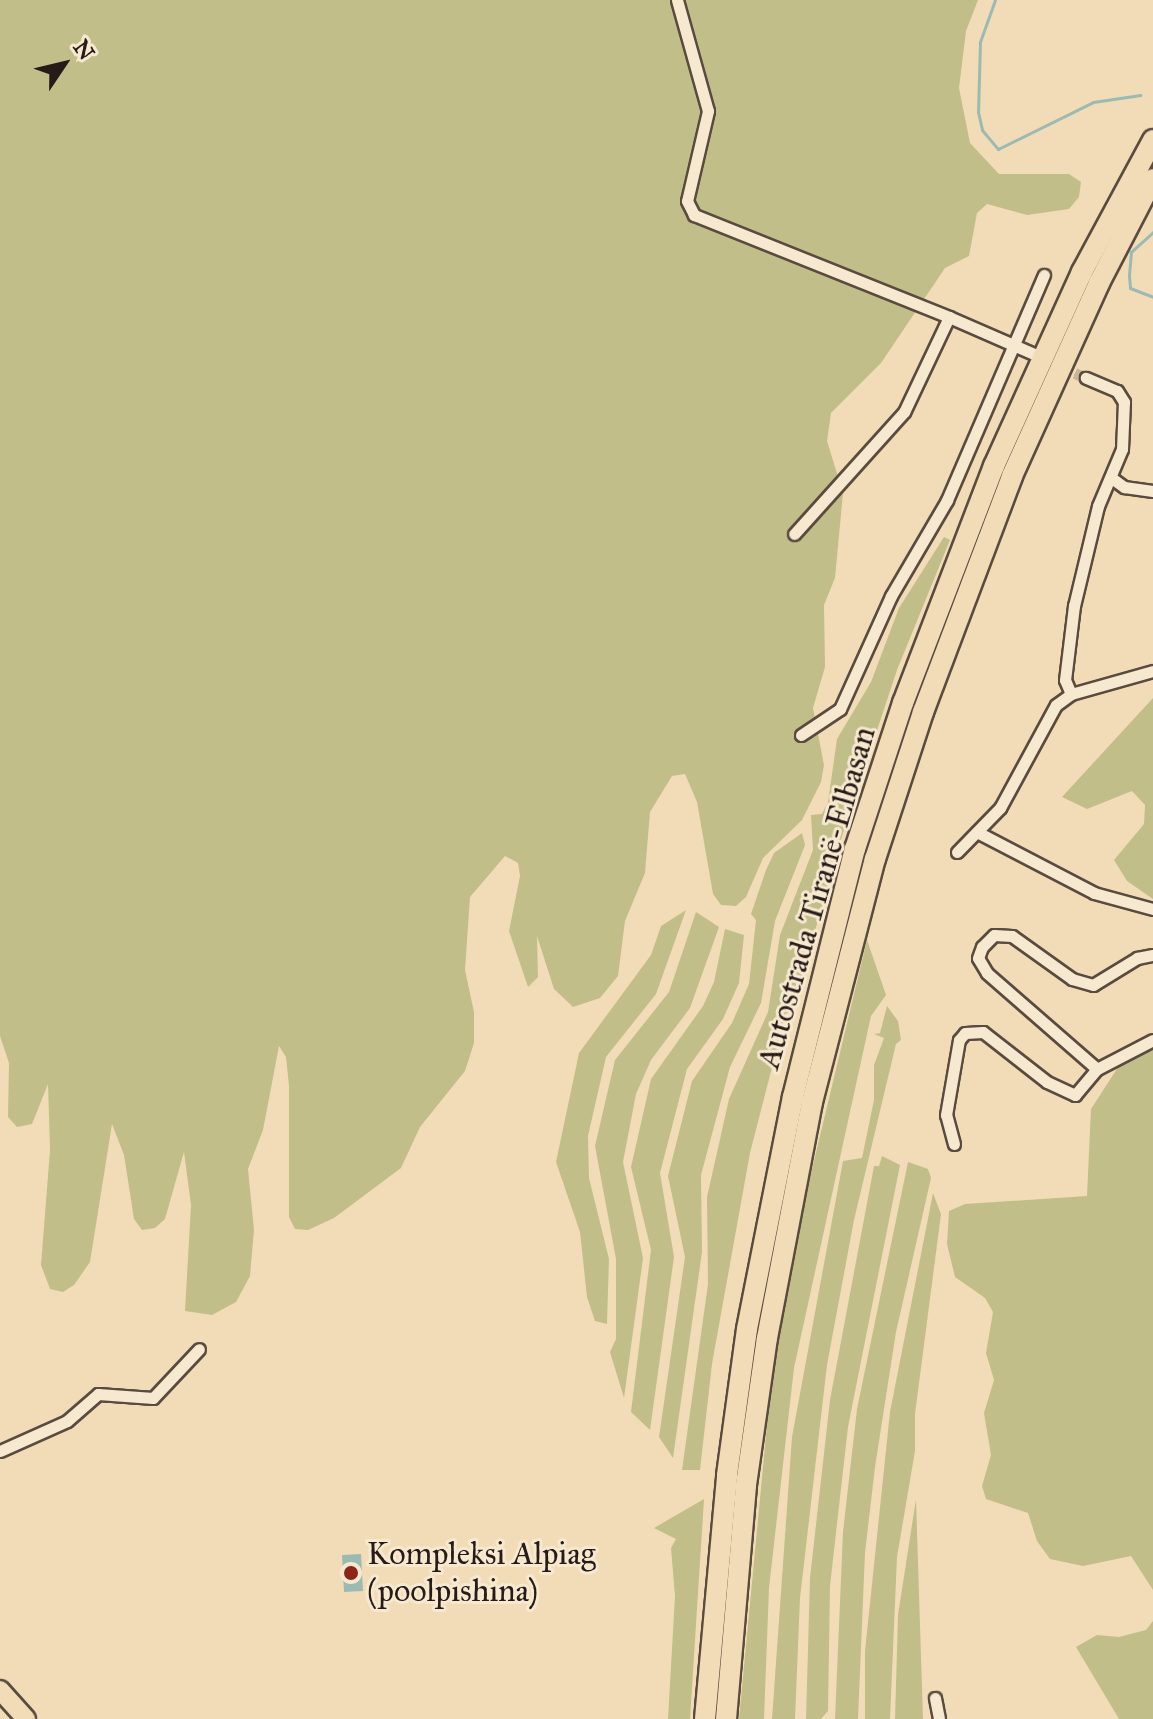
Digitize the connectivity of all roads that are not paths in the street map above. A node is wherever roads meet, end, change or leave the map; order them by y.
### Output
1 (677, 0) edge
2 (1153, 140) edge
3 (1153, 179) edge
4 (1044, 275) dead end
5 (949, 317) junction
6 (1015, 343) junction
7 (1034, 354) dead end
8 (1086, 378) tunnel mouth
9 (1113, 479) junction
10 (1153, 491) edge
11 (794, 534) dead end
12 (1153, 671) edge
13 (1071, 694) junction
14 (801, 735) dead end
15 (977, 832) junction
16 (957, 852) dead end
17 (1153, 909) edge
18 (1153, 955) edge
19 (1153, 1040) edge
20 (1097, 1069) junction
21 (954, 1144) dead end
22 (199, 1349) dead end
23 (0, 1451) edge
24 (0, 1690) edge
25 (935, 1698) dead end
26 (26, 1719) edge
27 (705, 1719) edge
28 (726, 1719) edge
29 (939, 1719) edge

1 - 5 street
2 - 27 highway, Autostrada Tiranë-Elbasan
3 - 28 highway, Autostrada Tiranë-Elbasan
4 - 6 street
5 - 6 street
5 - 11 street
6 - 7 street
6 - 14 street
8 - 9 street
9 - 10 street
9 - 13 street
12 - 13 street
13 - 15 street
15 - 16 street
15 - 17 street
18 - 20 street
19 - 20 street
20 - 21 street
22 - 23 street
24 - 26 main road
25 - 29 street

